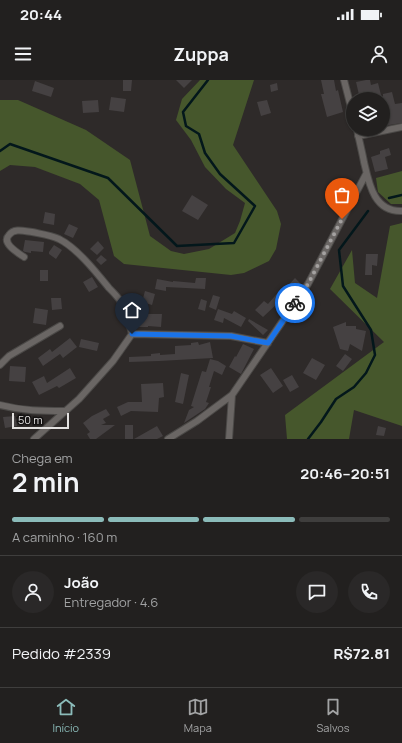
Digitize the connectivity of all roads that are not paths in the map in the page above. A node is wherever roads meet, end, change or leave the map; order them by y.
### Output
1 (344, 80) edge
2 (347, 92) edge
3 (402, 128) edge
4 (390, 130) edge
5 (358, 136) edge
6 (366, 174) junction
7 (402, 211) edge
8 (24, 257) dead end
9 (60, 326) dead end
10 (132, 334) junction
11 (268, 343) junction
12 (0, 364) edge
13 (232, 395) junction
14 (0, 405) edge
15 (66, 411) junction
16 (34, 439) edge
17 (168, 439) edge
18 (228, 439) edge

1 - 2 street
3 - 4 street
5 - 6 street
6 - 7 street
6 - 11 street
8 - 10 street
9 - 12 street
10 - 11 street
10 - 15 street
11 - 13 street
13 - 17 street
13 - 18 street
14 - 15 street
15 - 16 street

